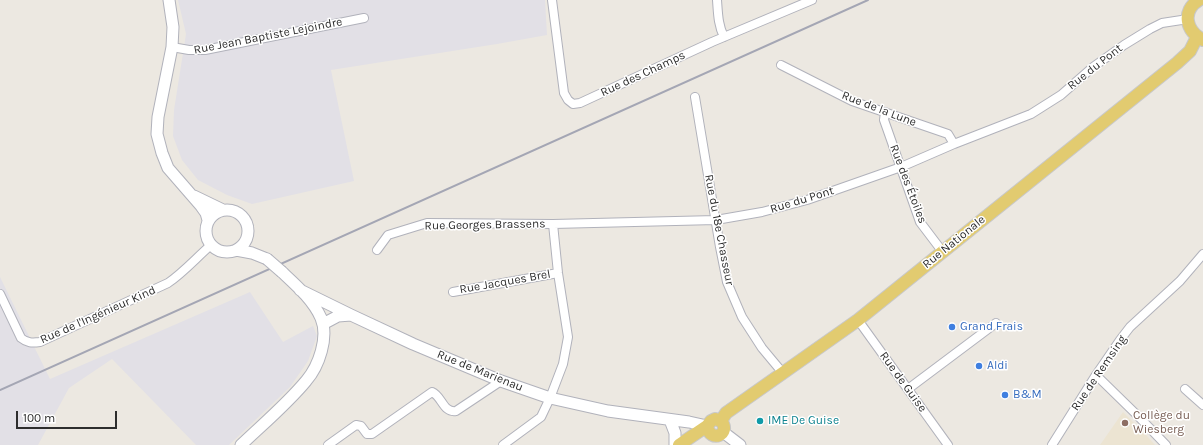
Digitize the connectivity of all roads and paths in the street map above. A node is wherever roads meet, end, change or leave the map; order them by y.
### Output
1 (169, 0) edge
2 (552, 0) edge
3 (717, 0) edge
4 (812, 0) edge
5 (1195, 1) edge
6 (364, 18) dead end
7 (1188, 19) junction
8 (724, 37) junction
9 (1200, 38) edge
10 (172, 47) junction
11 (781, 65) dead end
12 (695, 96) dead end
13 (884, 112) junction
14 (954, 144) junction
15 (901, 167) junction
16 (192, 195) junction
17 (223, 210) junction
18 (208, 220) junction
19 (716, 220) junction
20 (553, 224) junction
21 (248, 235) junction
22 (211, 245) junction
23 (236, 250) junction
24 (377, 250) dead end
25 (942, 251) junction
26 (1203, 254) edge
27 (267, 259) junction
28 (558, 273) junction
29 (300, 290) junction
30 (453, 292) dead end
31 (0, 294) edge
32 (352, 315) junction
33 (858, 320) junction
34 (996, 322) dead end
35 (323, 324) junction
36 (782, 372) junction
37 (1096, 375) junction
38 (501, 381) junction
39 (908, 389) junction
40 (1185, 389) dead end
41 (550, 398) junction
42 (1203, 405) edge
43 (670, 420) junction
44 (716, 428) junction
45 (683, 442) edge
46 (241, 445) edge
47 (328, 445) edge
48 (504, 445) edge
49 (675, 445) edge
50 (740, 445) edge
51 (948, 445) edge
52 (1052, 445) edge
53 (1166, 445) edge

1 - 10 main road
2 - 8 street, Rue des Champs
3 - 8 street
4 - 8 street, Rue des Champs
5 - 7 main road
6 - 10 street, Rue Jean Baptiste Lejoindre
7 - 9 main road
7 - 14 street, Rue du Pont
9 - 25 main road, Rue Nationale
10 - 16 main road
11 - 13 street, Rue de la Lune
12 - 19 street, Rue du 18e Chasseur
13 - 14 street, Rue de la Lune
13 - 15 street, Rue des Étoiles
14 - 15 street, Rue du Pont
15 - 19 street, Rue du Pont
15 - 25 street, Rue des Étoiles
16 - 17 main road
16 - 18 main road
17 - 18 main road
17 - 21 main road
18 - 22 main road
19 - 20 street, Rue du Pont
19 - 36 street, Rue du 18e Chasseur
20 - 24 street, Rue Georges Brassens
20 - 28 street
21 - 23 main road
21 - 27 main road
22 - 23 main road
22 - 31 street, Rue de l'Ingénieur Kind
23 - 27 main road
25 - 33 main road, Rue Nationale
26 - 37 street, Rue de Remsing
27 - 29 main road, bridge
28 - 30 street, Rue Jacques Brel
28 - 41 street
29 - 32 main road, Rue de Marienau
29 - 35 main road
32 - 35 main road
32 - 38 main road, Rue de Marienau
33 - 36 main road, Rue Nationale
33 - 39 street, Rue de Guise
34 - 39 street
35 - 46 main road
36 - 44 main road, Rue Nationale
37 - 52 street, Rue de Remsing
37 - 53 street
38 - 41 main road, Rue de Marienau
38 - 47 street
39 - 51 street, Rue de Guise
40 - 42 street
41 - 43 main road, Rue de Marienau
41 - 48 street
43 - 44 main road, Rue de Marienau
43 - 49 main road
44 - 45 main road, Rue Nationale
44 - 50 main road

